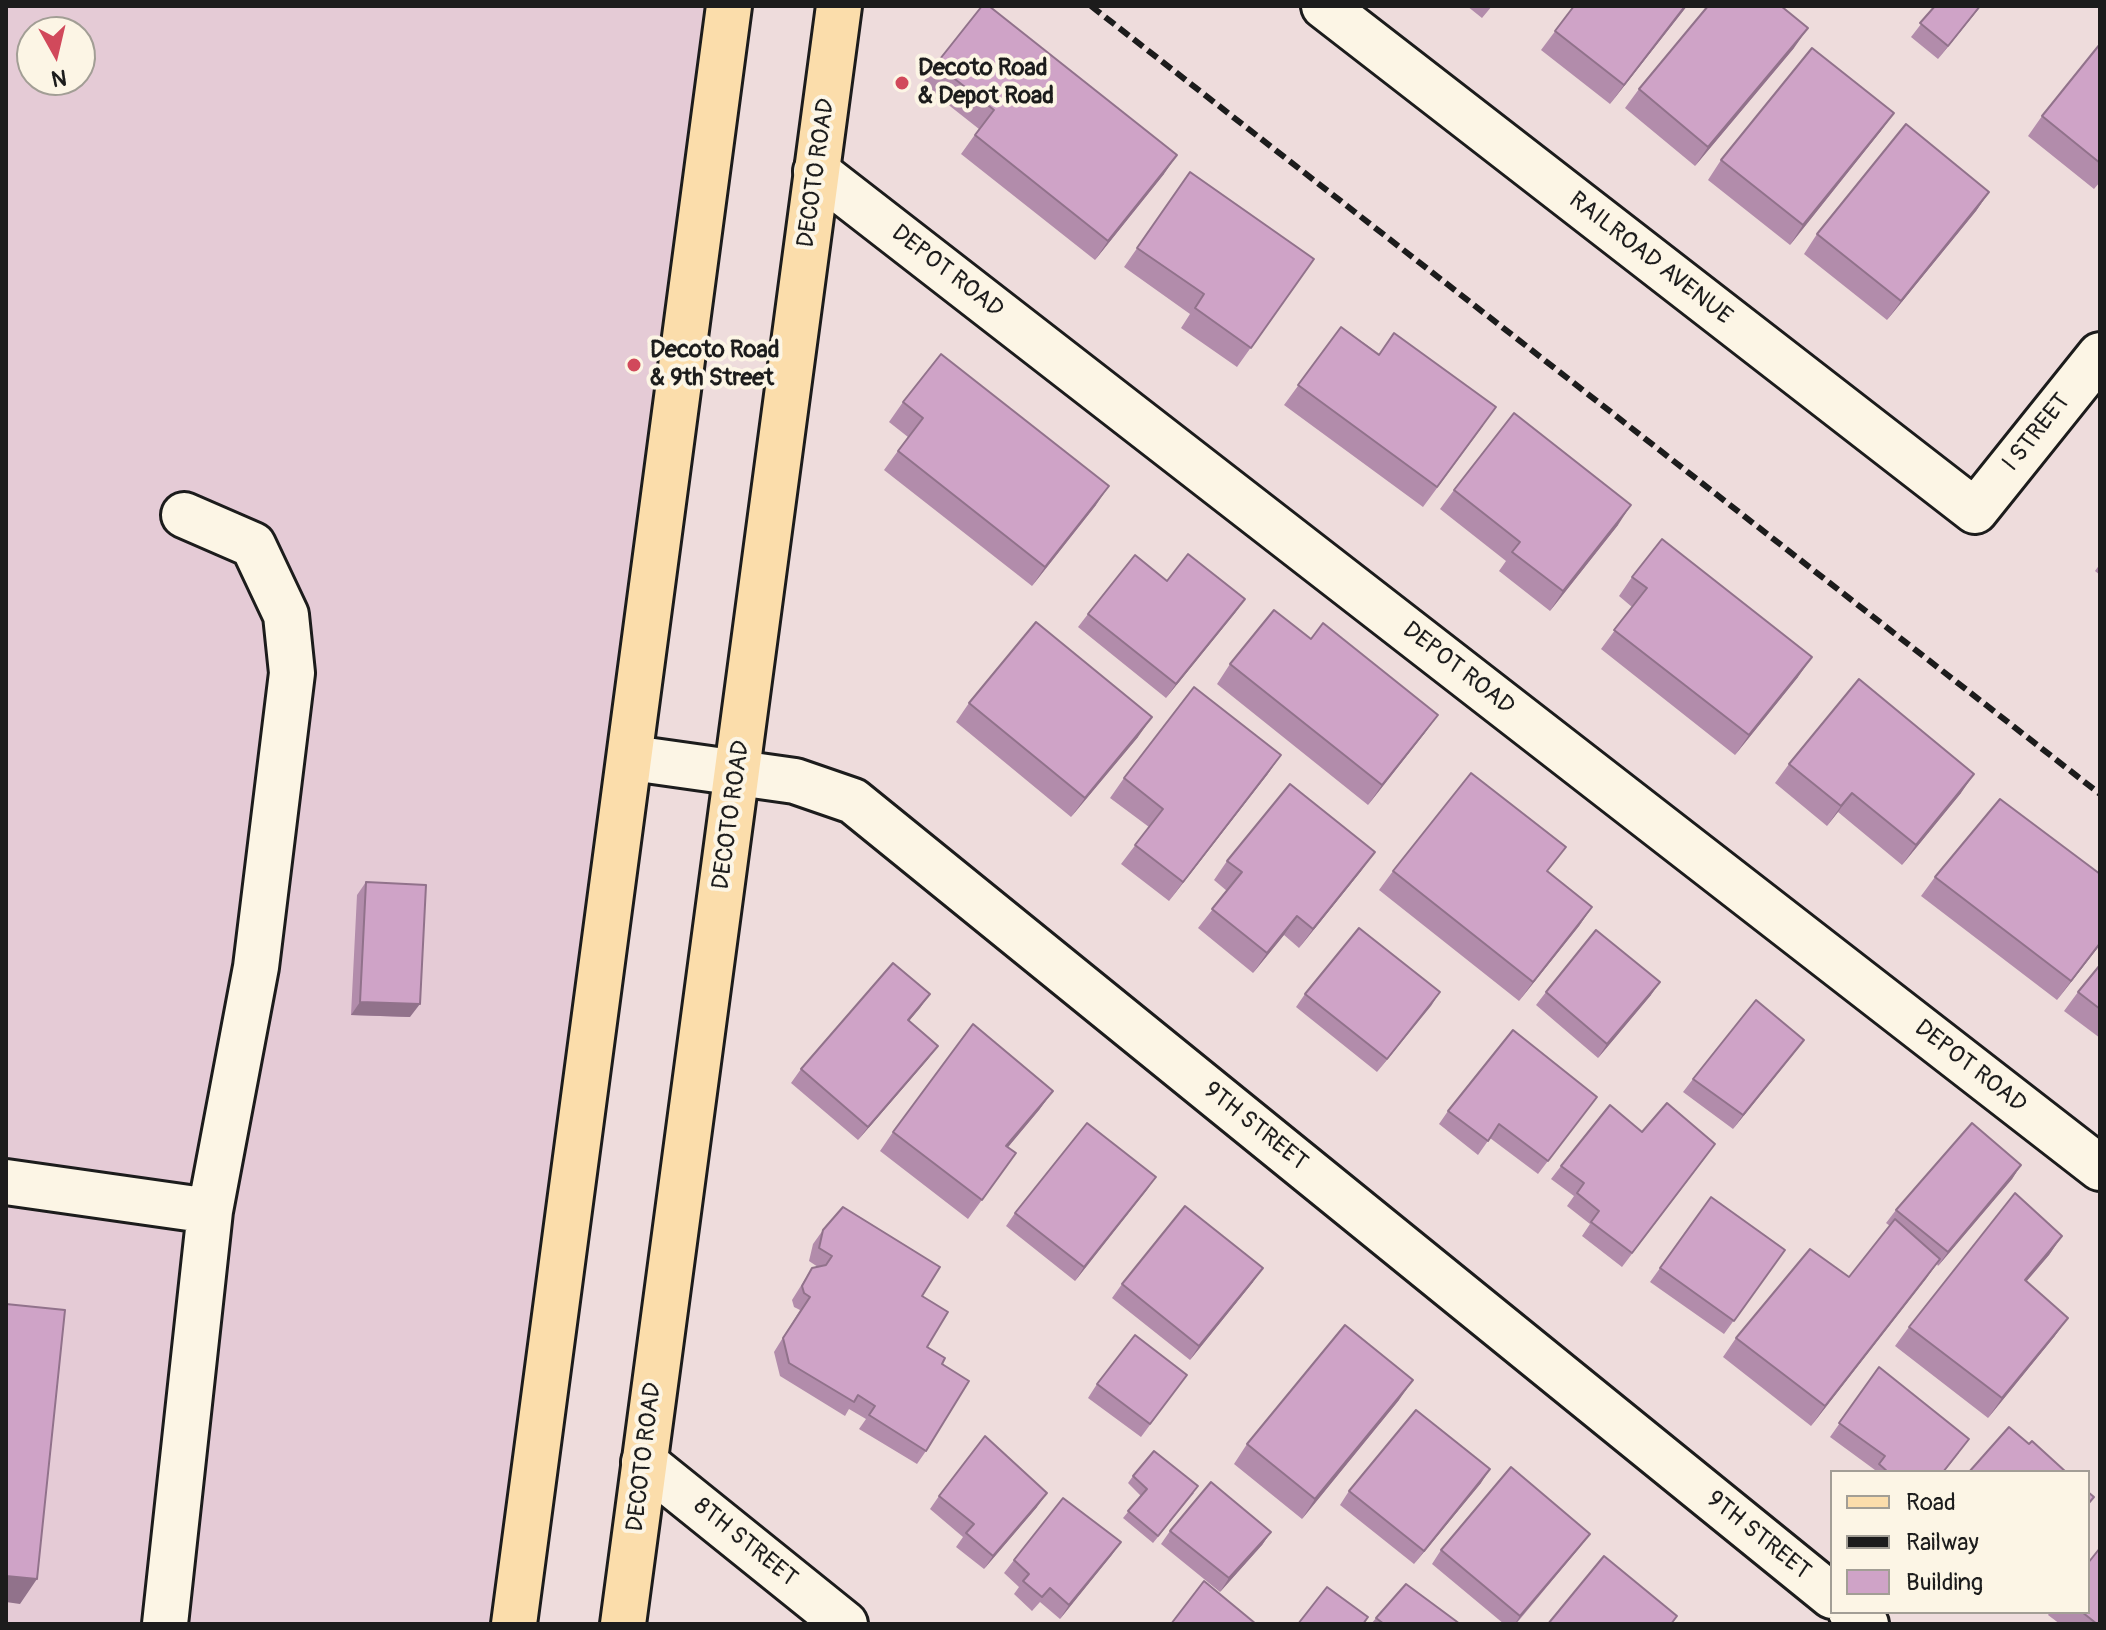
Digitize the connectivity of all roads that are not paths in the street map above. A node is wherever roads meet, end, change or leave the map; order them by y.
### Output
1 (729, 6) edge
2 (839, 6) edge
3 (1324, 6) edge
4 (816, 171) junction
5 (2100, 355) edge
6 (1975, 511) joint
7 (184, 515) dead end
8 (632, 758) junction
9 (738, 772) junction
10 (2100, 1168) edge
11 (6, 1182) edge
12 (210, 1211) junction
13 (644, 1462) junction
14 (1830, 1594) edge
15 (165, 1624) edge
16 (514, 1624) edge
17 (623, 1624) edge
18 (845, 1624) edge

1 - 8 main road
2 - 4 main road, DECOTO ROAD
3 - 6 street, RAILROAD AVENUE
4 - 9 main road, DECOTO ROAD
4 - 10 street, DEPOT ROAD
5 - 6 street, I STREET
7 - 12 street
8 - 9 street, 9TH STREET
8 - 16 main road
9 - 13 main road, DECOTO ROAD
9 - 14 street, 9TH STREET
11 - 12 street
12 - 15 street
13 - 17 main road, DECOTO ROAD
13 - 18 street, 8TH STREET

